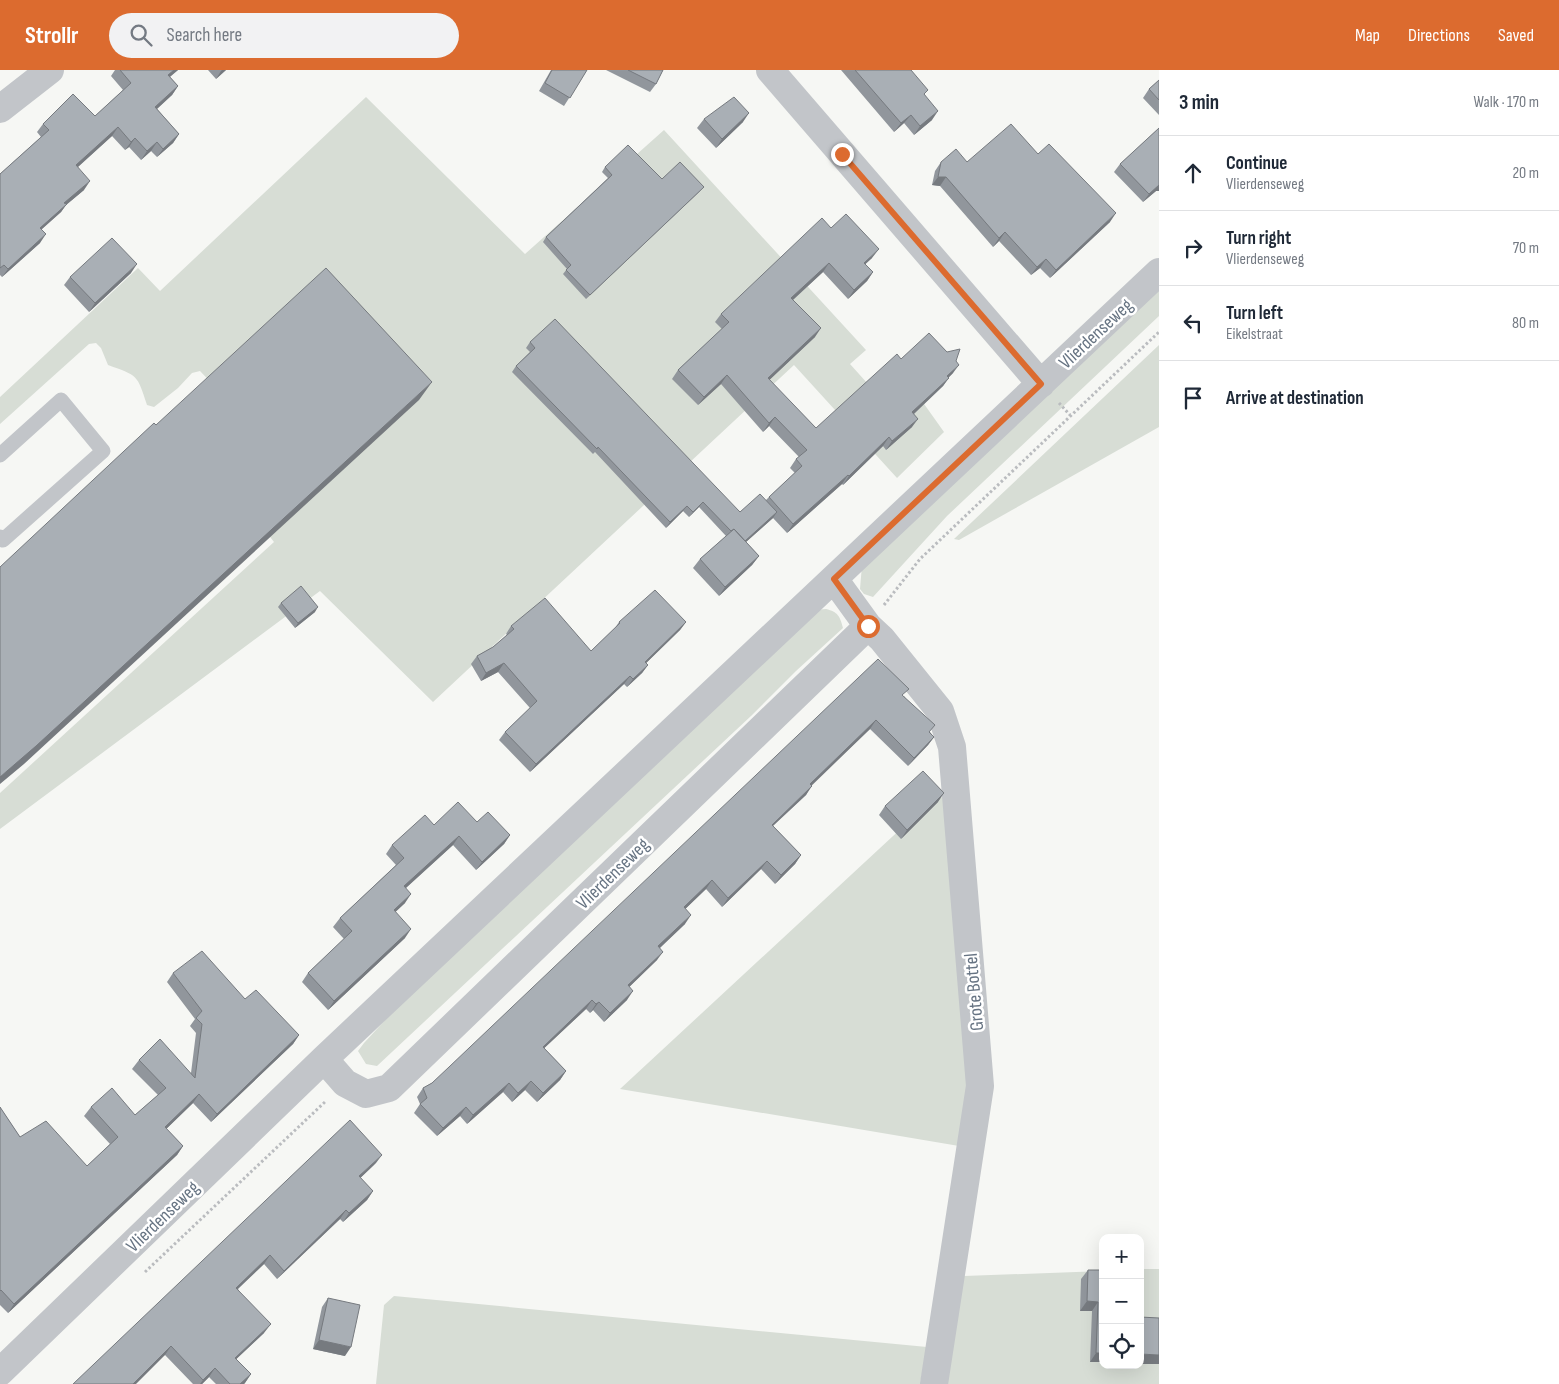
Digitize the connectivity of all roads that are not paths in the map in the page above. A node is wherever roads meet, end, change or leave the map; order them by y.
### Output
1 (770, 70) edge
2 (40, 73) edge
3 (0, 108) edge
4 (1159, 272) edge
5 (1041, 384) junction
6 (0, 455) edge
7 (0, 537) edge
8 (834, 579) junction
9 (868, 626) junction
10 (324, 1059) junction
11 (0, 1372) edge
12 (934, 1384) edge

1 - 5 street
2 - 3 street
4 - 5 street, Vlierdenseweg
5 - 8 street, Vlierdenseweg
6 - 7 lane
8 - 9 street
8 - 10 street, Vlierdenseweg
9 - 10 street, Vlierdenseweg
9 - 12 street, Grote Bottel
10 - 11 street, Vlierdenseweg

